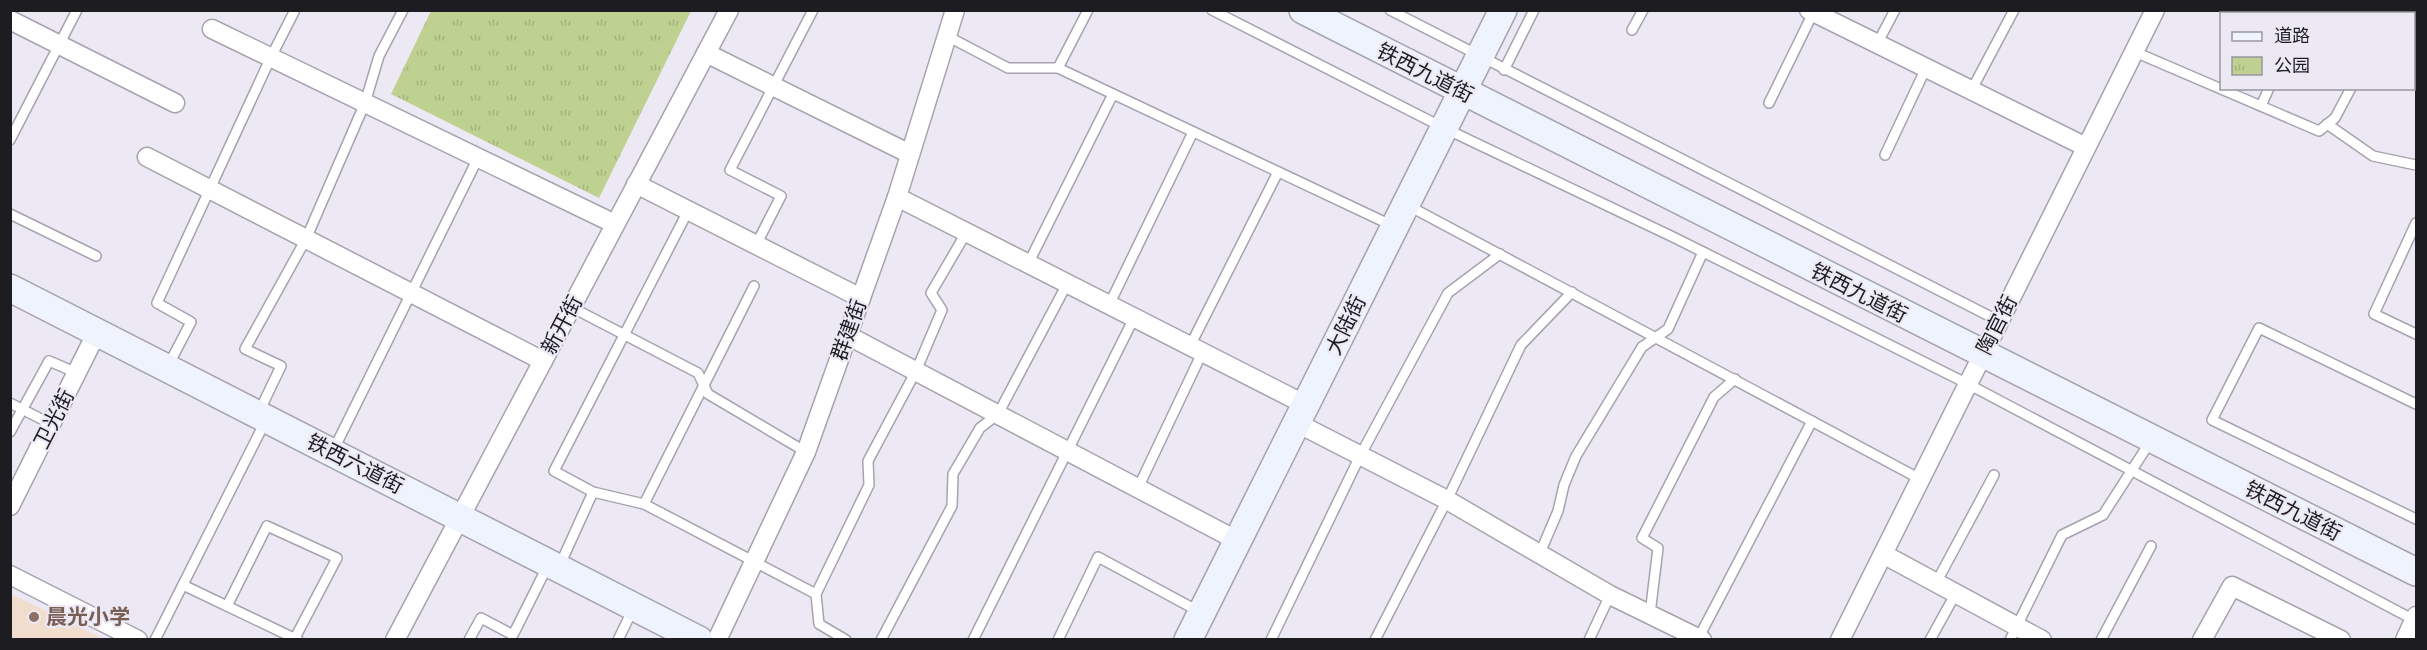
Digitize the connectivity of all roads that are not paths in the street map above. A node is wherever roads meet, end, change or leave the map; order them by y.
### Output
1 (77, 10) edge
2 (295, 10) edge
3 (403, 10) edge
4 (813, 10) edge
5 (955, 10) edge
6 (1088, 10) edge
7 (1212, 10) edge
8 (1390, 10) edge
9 (1503, 10) edge
10 (1534, 10) edge
11 (1642, 10) edge
12 (1895, 10) edge
13 (2014, 10) edge
14 (2155, 10) edge
15 (1812, 11) edge
16 (725, 12) edge
17 (1308, 12) edge
18 (10, 20) edge
19 (212, 28) dead end
20 (1632, 30) dead end
21 (947, 36) junction
22 (59, 44) junction
23 (1877, 44) junction
24 (2134, 52) junction
25 (706, 53) junction
26 (271, 57) junction
27 (1480, 57) junction
28 (1058, 68) junction
29 (1926, 68) junction
30 (1504, 70) junction
31 (2220, 85) edge
32 (775, 86) junction
33 (1971, 90) junction
34 (2230, 90) edge
35 (2268, 90) edge
36 (2350, 90) edge
37 (1462, 92) junction
38 (1113, 94) junction
39 (1769, 102) dead end
40 (175, 103) dead end
41 (365, 103) junction
42 (2261, 106) junction
43 (2328, 124) junction
44 (1444, 128) junction
45 (1193, 132) junction
46 (10, 140) edge
47 (2086, 147) junction
48 (910, 154) junction
49 (1885, 155) dead end
50 (147, 157) dead end
51 (478, 158) junction
52 (2416, 165) edge
53 (1278, 172) junction
54 (636, 184) junction
55 (210, 189) junction
56 (897, 197) junction
57 (688, 211) junction
58 (10, 214) edge
59 (1401, 215) junction
60 (2416, 223) edge
61 (615, 224) junction
62 (966, 232) junction
63 (306, 239) junction
64 (756, 245) junction
65 (1704, 252) junction
66 (1500, 254) junction
67 (96, 256) dead end
68 (1028, 264) junction
69 (1067, 284) junction
70 (754, 286) dead end
71 (10, 288) edge
72 (1572, 292) junction
73 (412, 294) junction
74 (861, 298) junction
75 (1108, 305) junction
76 (571, 307) junction
77 (1134, 318) junction
78 (1999, 321) junction
79 (97, 332) junction
80 (2416, 334) edge
81 (625, 335) junction
82 (848, 336) junction
83 (1656, 337) junction
84 (1196, 349) junction
85 (1982, 355) junction
86 (543, 361) junction
87 (167, 368) junction
88 (916, 371) junction
89 (77, 373) junction
90 (1735, 379) junction
91 (1968, 384) junction
92 (704, 385) junction
93 (10, 403) edge
94 (2416, 404) edge
95 (22, 409) junction
96 (998, 414) junction
97 (1302, 414) junction
98 (262, 416) junction
99 (1812, 421) junction
100 (51, 424) junction
101 (10, 432) edge
102 (2151, 440) junction
103 (333, 452) junction
104 (806, 452) junction
105 (1069, 452) junction
106 (1360, 456) junction
107 (2133, 471) junction
108 (1994, 475) dead end
109 (1920, 479) junction
110 (1138, 488) junction
111 (593, 492) junction
112 (1447, 500) junction
113 (644, 504) junction
114 (10, 506) edge
115 (460, 517) junction
116 (2416, 519) edge
117 (1238, 541) junction
118 (2151, 546) dead end
119 (1540, 553) junction
120 (1883, 554) junction
121 (755, 561) junction
122 (554, 565) junction
123 (2416, 572) edge
124 (10, 576) edge
125 (1936, 583) junction
126 (183, 585) junction
127 (1956, 593) junction
128 (816, 594) junction
129 (1610, 595) junction
130 (227, 606) junction
131 (634, 607) junction
132 (1202, 613) junction
133 (1650, 614) junction
134 (2416, 619) edge
135 (2013, 633) edge
136 (138, 639) edge
137 (155, 639) edge
138 (297, 639) edge
139 (395, 639) edge
140 (469, 639) edge
141 (618, 639) edge
142 (699, 639) edge
143 (717, 639) edge
144 (846, 639) edge
145 (881, 639) edge
146 (973, 639) edge
147 (1058, 639) edge
148 (1188, 639) edge
149 (1271, 639) edge
150 (1375, 639) edge
151 (1589, 639) edge
152 (1699, 639) edge
153 (1840, 639) edge
154 (1930, 639) edge
155 (2042, 639) edge
156 (2101, 639) edge
157 (2202, 639) edge
158 (2341, 639) edge
159 (2405, 639) edge

1 - 22 lane
2 - 26 lane
3 - 41 lane
4 - 32 lane
5 - 21 street, 群建街
6 - 28 lane
7 - 44 lane
8 - 27 lane
9 - 27 main road, 大陆街
10 - 30 lane
11 - 20 lane
12 - 23 lane
13 - 33 lane
14 - 24 street, 陶官街
15 - 23 street
15 - 39 lane
16 - 25 street, 新开街
17 - 37 main road, 铁西九道街
18 - 22 street
19 - 26 street
21 - 28 lane
21 - 48 street, 群建街
22 - 40 street
22 - 46 lane
23 - 29 street
24 - 31 lane
24 - 47 street, 陶官街
25 - 32 street
25 - 54 street, 新开街
26 - 41 street
26 - 55 lane
27 - 30 lane
27 - 37 main road, 大陆街
28 - 38 lane
29 - 33 street
29 - 49 lane
30 - 78 lane
32 - 48 street
32 - 64 lane
33 - 47 street
34 - 42 lane
35 - 42 lane
36 - 43 lane
37 - 44 main road, 大陆街
37 - 85 main road, 铁西九道街
38 - 45 lane
38 - 68 lane
41 - 51 street
41 - 63 lane
42 - 43 lane
43 - 52 lane
44 - 59 main road, 大陆街
44 - 65 lane
45 - 53 lane
45 - 75 lane
47 - 78 street, 陶官街
48 - 56 street, 群建街
50 - 55 street
51 - 61 street
51 - 73 lane
53 - 59 lane
53 - 84 lane
54 - 57 street
54 - 61 street, 新开街
55 - 63 street
55 - 87 lane
56 - 62 street
56 - 74 street, 群建街
57 - 64 street
57 - 81 lane
58 - 67 lane
59 - 66 lane
59 - 97 main road, 大陆街
60 - 80 lane
61 - 76 street, 新开街
62 - 68 street
62 - 88 lane
63 - 73 street
63 - 98 lane
64 - 74 street
65 - 83 lane
65 - 91 lane
66 - 72 lane
66 - 106 lane
68 - 69 street
69 - 75 street
69 - 96 lane
70 - 92 lane
71 - 79 main road, 铁西六道街
72 - 83 lane
72 - 112 lane
73 - 86 street
73 - 103 lane
74 - 82 street, 群建街
75 - 77 street
76 - 81 lane
76 - 86 street, 新开街
77 - 84 street
77 - 105 lane
78 - 85 street, 陶官街
79 - 87 main road, 铁西六道街
79 - 89 street, 卫光街
81 - 92 lane
81 - 111 lane
82 - 88 street
82 - 104 street, 群建街
83 - 90 lane
83 - 119 lane
84 - 97 street
84 - 110 lane
85 - 91 street, 陶官街
85 - 102 main road, 铁西九道街
86 - 115 street, 新开街
87 - 98 main road, 铁西六道街
88 - 96 street
88 - 128 lane
89 - 95 lane
89 - 100 street, 卫光街
90 - 99 lane
90 - 133 lane
91 - 107 lane
91 - 109 street, 陶官街
92 - 104 lane
92 - 113 lane
93 - 95 lane
94 - 116 lane
95 - 100 lane
95 - 101 lane
96 - 105 street
96 - 145 lane
97 - 106 street
97 - 117 main road, 大陆街
98 - 103 main road, 铁西六道街
98 - 126 lane
99 - 109 lane
99 - 152 lane
100 - 114 street, 卫光街
102 - 107 lane
102 - 123 main road, 铁西九道街
103 - 115 main road, 铁西六道街
104 - 121 street, 群建街
105 - 110 street
105 - 146 lane
106 - 112 street
106 - 149 lane
107 - 134 lane
107 - 135 lane
108 - 125 lane
109 - 120 street, 陶官街
110 - 117 street
111 - 113 lane
111 - 122 lane
112 - 119 street
112 - 150 lane
113 - 121 lane
115 - 122 main road, 铁西六道街
115 - 139 street, 新开街
117 - 132 main road, 大陆街
118 - 156 lane
119 - 129 street
120 - 125 street
120 - 153 street, 陶官街
121 - 128 lane
121 - 143 street, 群建街
122 - 131 main road, 铁西六道街
122 - 140 lane
124 - 136 street
125 - 127 street
126 - 130 lane
126 - 137 lane
127 - 135 street
127 - 154 lane
128 - 144 lane
129 - 133 street
129 - 151 lane
130 - 138 lane
130 - 138 lane
131 - 141 lane
131 - 142 main road, 铁西六道街
132 - 147 lane
132 - 148 main road, 大陆街
133 - 152 street
134 - 159 street
135 - 155 street
157 - 158 street

